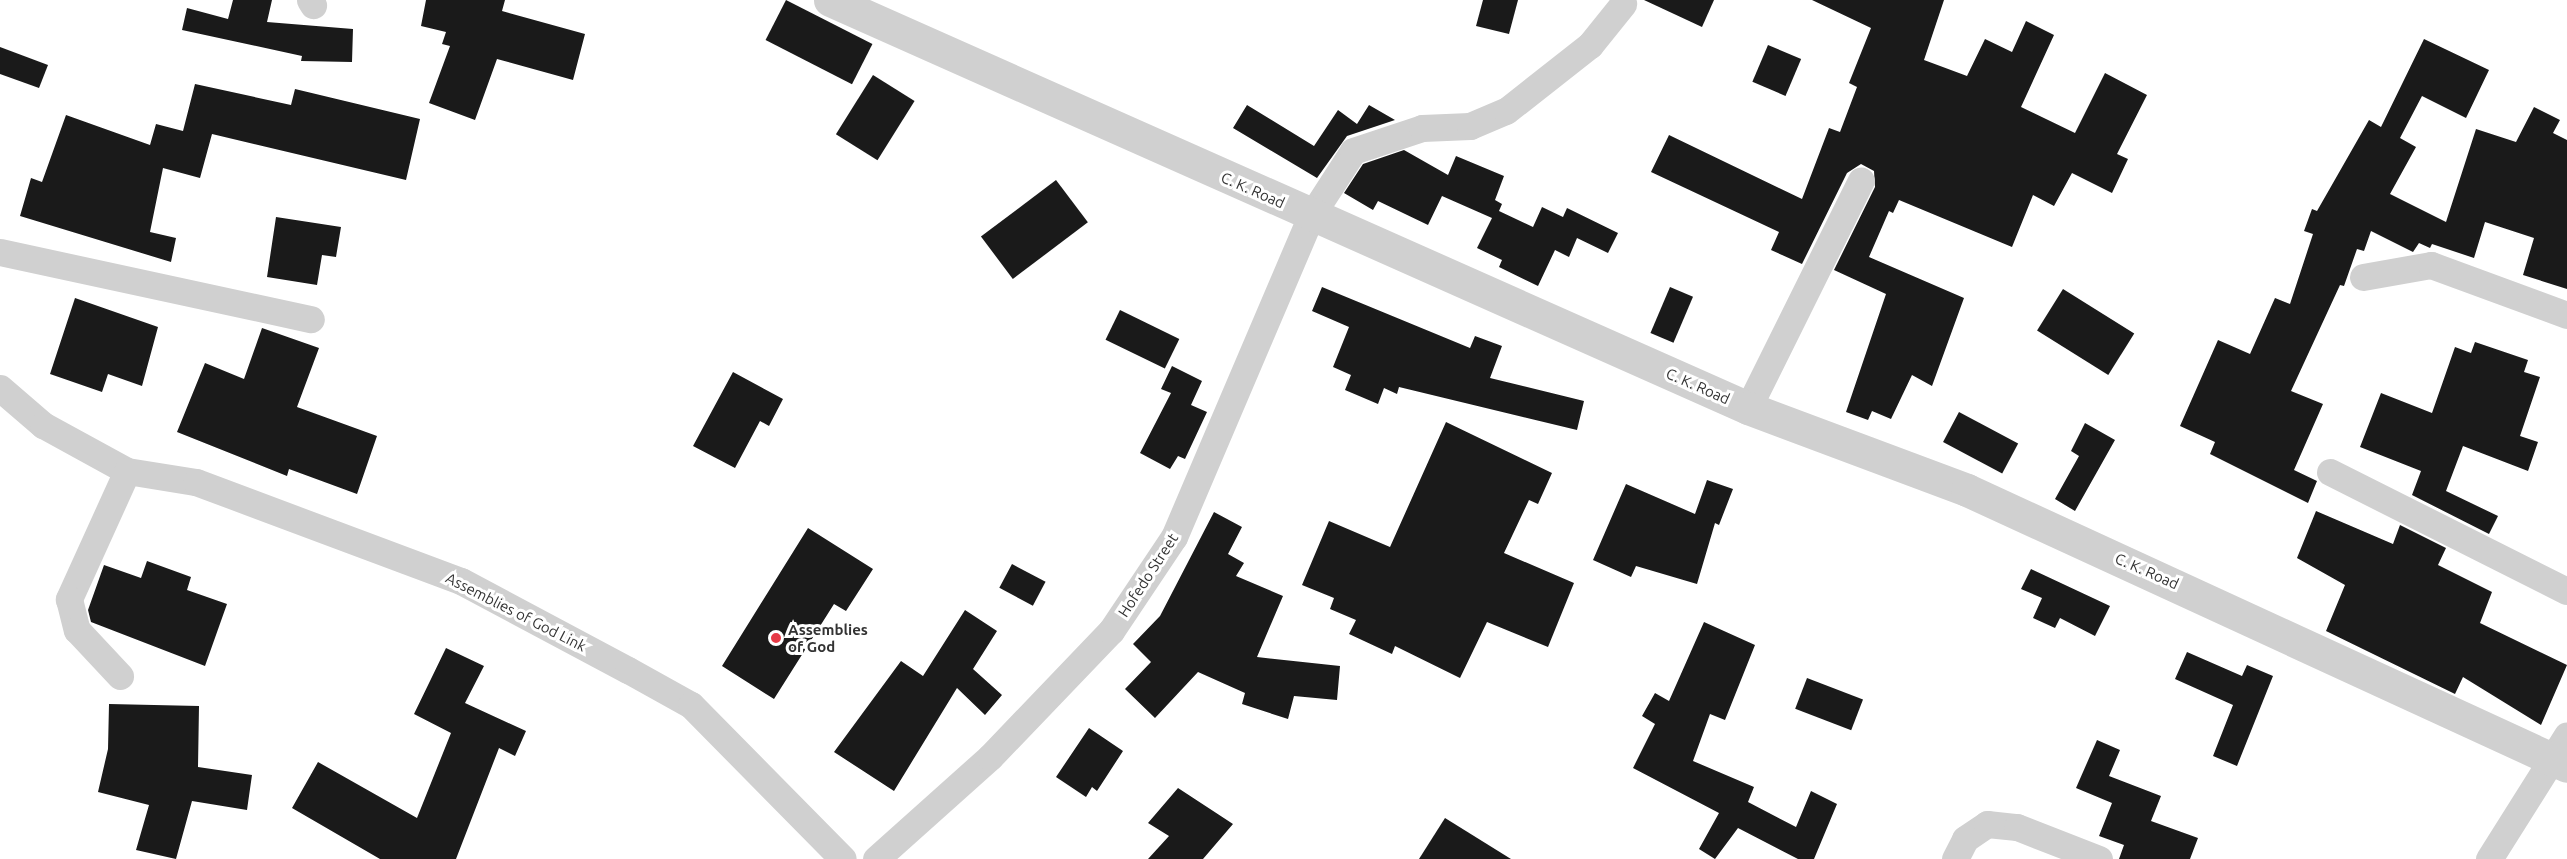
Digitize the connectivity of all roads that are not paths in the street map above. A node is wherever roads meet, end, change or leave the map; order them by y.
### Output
1 (830, 0) edge
2 (1623, 4) dead end
3 (1861, 180) dead end
4 (1311, 216) junction
5 (0, 252) edge
6 (2362, 277) dead end
7 (2567, 315) edge
8 (311, 319) dead end
9 (0, 388) edge
10 (1748, 408) junction
11 (127, 471) junction
12 (2330, 472) dead end
13 (2567, 591) edge
14 (120, 676) dead end
15 (2563, 754) edge
16 (843, 859) edge
17 (876, 859) edge
18 (1955, 859) edge
19 (2099, 859) edge
20 (2489, 859) edge

1 - 4 street, C. K. Road
2 - 4 street, Hofedo Street
3 - 10 street
4 - 10 street, C. K. Road
4 - 17 street, Hofedo Street
5 - 8 street
6 - 7 street
9 - 11 street, Assemblies of God Link
10 - 15 street, C. K. Road
11 - 14 street
11 - 16 street, Assemblies of God Link
12 - 13 street
15 - 20 street
18 - 19 street

